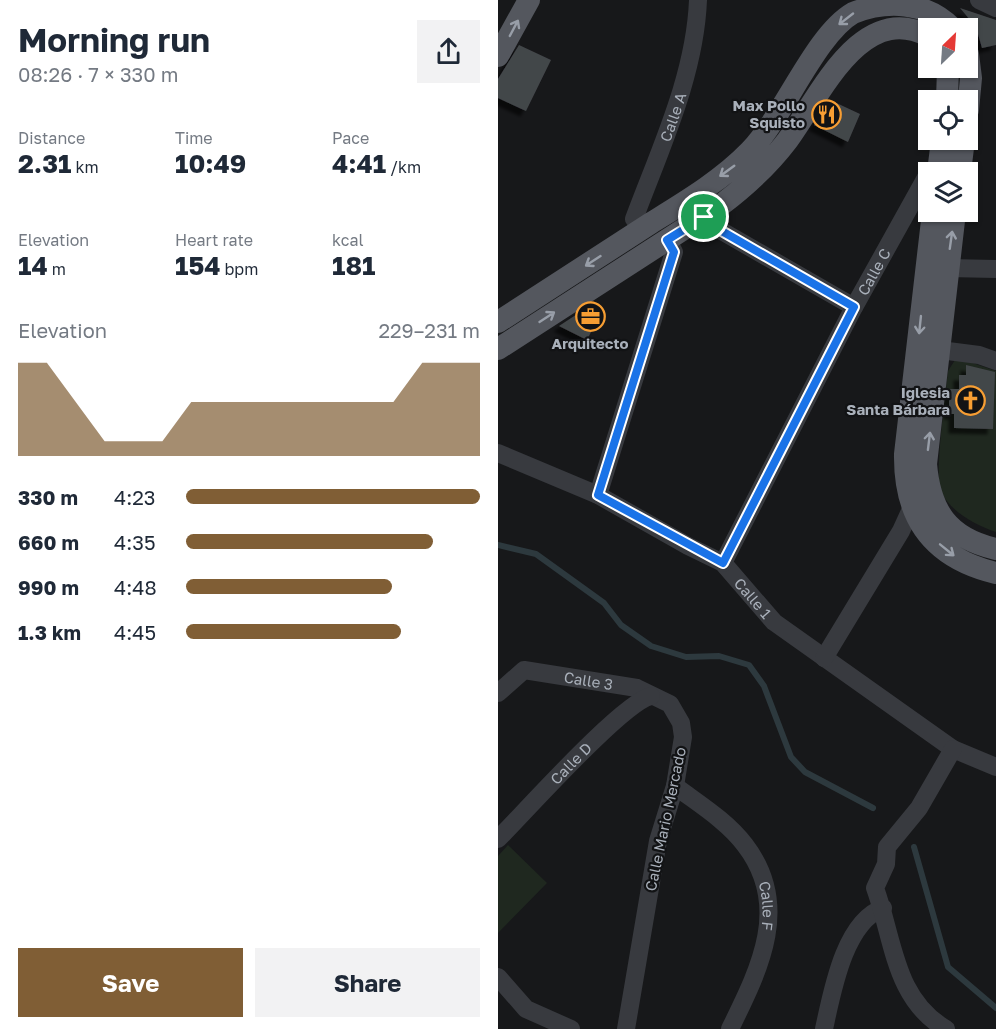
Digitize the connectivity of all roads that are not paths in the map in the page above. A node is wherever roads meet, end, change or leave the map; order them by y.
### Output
1 (529, 0) edge
2 (698, 0) edge
3 (979, 0) edge
4 (996, 8) edge
5 (922, 18) edge
6 (940, 18) edge
7 (918, 19) edge
8 (498, 56) edge
9 (691, 198) junction
10 (918, 208) edge
11 (704, 217) junction
12 (934, 222) edge
13 (952, 222) edge
14 (642, 229) junction
15 (667, 240) junction
16 (937, 268) junction
17 (996, 269) edge
18 (854, 307) junction
19 (498, 322) edge
20 (498, 349) edge
21 (940, 350) junction
22 (996, 361) edge
23 (498, 453) edge
24 (598, 495) junction
25 (921, 504) junction
26 (996, 549) edge
27 (723, 563) junction
28 (996, 573) edge
29 (824, 658) junction
30 (498, 693) edge
31 (651, 696) junction
32 (953, 749) junction
33 (996, 767) edge
34 (675, 786) junction
35 (498, 839) edge
36 (883, 908) junction
37 (498, 977) edge
38 (571, 1029) edge
39 (626, 1029) edge
40 (730, 1029) edge
41 (824, 1029) edge
42 (946, 1029) edge

8 -> 1 main road
2 - 14 street, Calle A
3 - 4 street
5 - 6 main road
5 -> 9 main road
7 - 11 main road
9 - 11 main road
9 - 14 main road
10 - 18 street, Calle C
11 - 15 main road
11 - 18 street
12 - 16 main road
16 -> 13 main road
14 -> 19 main road
20 -> 15 main road
15 - 24 street
16 - 17 street
16 - 21 main road
16 -> 25 main road
18 - 27 street, Calle C
21 - 22 street
25 -> 21 main road
23 - 24 street, Calle 1
24 - 27 street, Calle 1
25 - 26 main road
25 -> 28 main road
25 - 29 street
27 - 29 street, Calle 1
29 - 32 street, Calle 1
30 - 31 street, Calle 3
31 - 34 street, Calle Mario Mercado
31 - 35 street, Calle D
32 - 33 street, Calle 1
32 - 36 street
34 - 39 street, Calle Mario Mercado
34 - 40 street, Calle F
36 - 41 street
36 - 42 street
37 - 38 street

